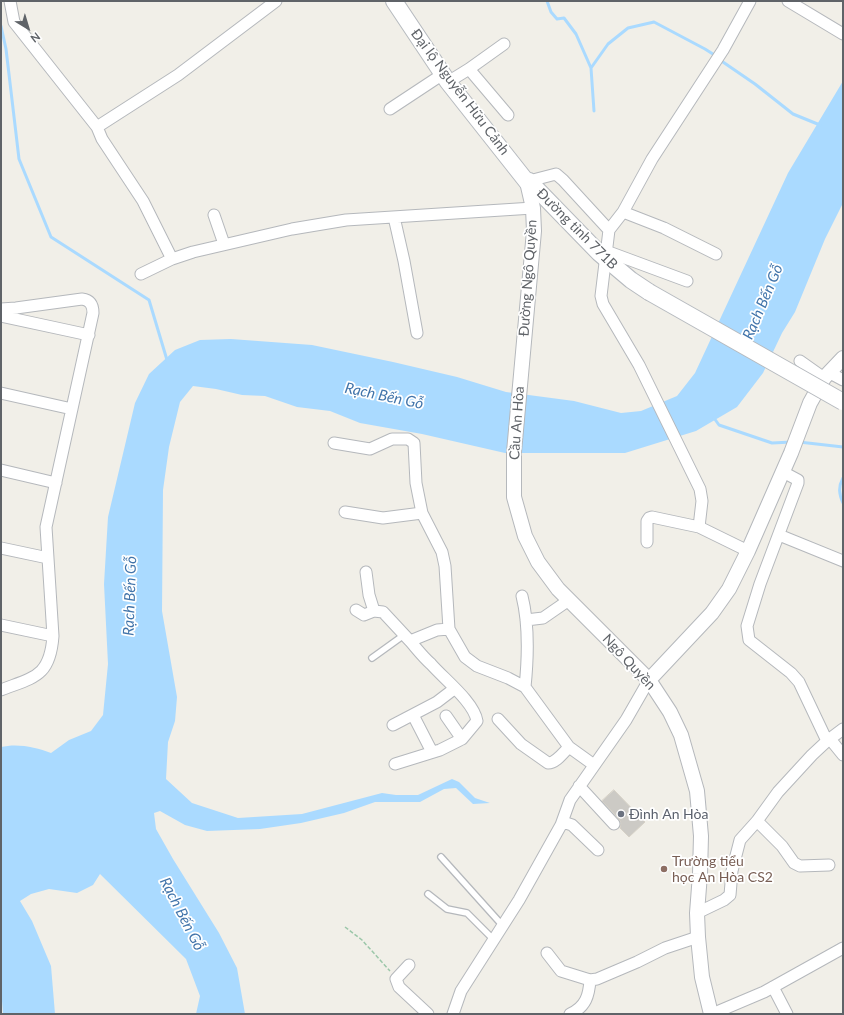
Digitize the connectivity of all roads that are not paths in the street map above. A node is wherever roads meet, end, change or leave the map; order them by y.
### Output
1 (10, 1) edge
2 (276, 1) edge
3 (394, 1) edge
4 (750, 1) edge
5 (788, 1) edge
6 (843, 34) edge
7 (504, 44) dead end
8 (469, 68) junction
9 (446, 78) junction
10 (390, 109) dead end
11 (508, 115) dead end
12 (97, 127) junction
13 (528, 182) junction
14 (533, 208) junction
15 (623, 212) junction
16 (214, 215) dead end
17 (394, 217) junction
18 (609, 230) junction
19 (224, 244) junction
20 (716, 254) dead end
21 (606, 255) junction
22 (172, 259) junction
23 (141, 274) dead end
24 (687, 281) dead end
25 (1, 309) edge
26 (1, 316) edge
27 (417, 333) dead end
28 (89, 335) junction
29 (523, 349) joint
30 (843, 358) edge
31 (800, 361) dead end
32 (827, 376) junction
33 (843, 380) edge
34 (1, 393) edge
35 (843, 402) edge
36 (72, 409) junction
37 (334, 443) dead end
38 (1, 470) edge
39 (783, 472) junction
40 (56, 483) junction
41 (514, 497) joint
42 (345, 512) dead end
43 (422, 513) junction
44 (699, 527) junction
45 (779, 535) junction
46 (647, 542) dead end
47 (1, 548) edge
48 (748, 551) junction
49 (48, 558) junction
50 (843, 561) edge
51 (366, 572) dead end
52 (522, 596) dead end
53 (569, 600) junction
54 (356, 610) dead end
55 (374, 611) junction
56 (526, 620) junction
57 (1, 625) edge
58 (449, 629) junction
59 (53, 636) junction
60 (407, 638) junction
61 (372, 658) dead end
62 (649, 680) junction
63 (525, 686) junction
64 (454, 688) junction
65 (1, 690) edge
66 (413, 715) junction
67 (446, 716) dead end
68 (498, 719) dead end
69 (393, 725) dead end
70 (843, 730) edge
71 (462, 739) junction
72 (828, 740) junction
73 (570, 747) junction
74 (432, 752) junction
75 (843, 755) edge
76 (395, 764) dead end
77 (594, 765) junction
78 (579, 786) junction
79 (757, 822) junction
80 (560, 824) junction
81 (614, 824) dead end
82 (598, 850) dead end
83 (441, 857) dead end
84 (829, 865) dead end
85 (428, 894) dead end
86 (697, 913) junction
87 (503, 926) junction
88 (698, 937) junction
89 (494, 940) junction
90 (843, 948) edge
91 (547, 953) dead end
92 (410, 965) dead end
93 (590, 980) junction
94 (773, 987) junction
95 (428, 1014) edge
96 (453, 1014) edge
97 (570, 1014) edge
98 (711, 1014) edge
99 (787, 1014) edge

1 - 12 street
2 - 12 street
3 - 9 main road, Đại lộ Nguyễn Hữu Cảnh
4 - 15 street
5 - 6 street
7 - 8 street
8 - 9 street
8 - 11 street
9 - 10 street
9 - 13 main road, Đại lộ Nguyễn Hữu Cảnh
12 - 22 street
13 - 14 street, Đường tỉnh 771B
13 - 18 street
13 - 21 main road, Đường tỉnh 771B
14 - 17 street
14 - 29 street, Đường Ngô Quyền
15 - 18 street
15 - 20 street
16 - 19 street
17 - 19 street
17 - 27 street
18 - 21 street
19 - 22 street
21 - 24 street
21 - 35 main road, Đường tỉnh 771B, bridge
21 - 44 street
22 - 23 street
25 - 28 street
26 - 28 street
28 - 36 street
29 - 41 street, Cầu An Hòa
30 - 32 street
31 - 32 street
32 - 33 street
32 - 39 street
34 - 36 street
36 - 40 street
37 - 43 street
38 - 40 street
39 - 45 street
39 - 48 street
40 - 49 street
41 - 53 street, Ngô Quyền
42 - 43 street
43 - 58 street
44 - 46 street
44 - 48 street
45 - 50 street
45 - 72 street
47 - 49 street
48 - 62 street
49 - 59 street
51 - 55 street
52 - 56 street
53 - 56 street
53 - 62 street, Ngô Quyền
54 - 55 street
55 - 60 street
56 - 63 street
57 - 59 street
58 - 60 street
58 - 63 street
59 - 65 street
60 - 61 lane
60 - 64 street
62 - 77 street
62 - 86 street, Ngô Quyền
63 - 73 street
64 - 66 street
64 - 71 street
66 - 69 street
66 - 74 street
67 - 71 street
68 - 73 street
70 - 72 street
71 - 74 street
72 - 75 street
72 - 79 street
73 - 77 street
74 - 76 street
77 - 78 street
78 - 80 street
78 - 81 street
79 - 84 street
79 - 86 street
80 - 82 street
80 - 87 street
83 - 87 lane
85 - 89 lane
86 - 88 street, Ngô Quyền
87 - 89 street
88 - 93 street
88 - 98 street, Ngô Quyền
89 - 96 street
90 - 94 street
91 - 93 street
92 - 95 street
93 - 97 street
94 - 98 street
94 - 99 street

